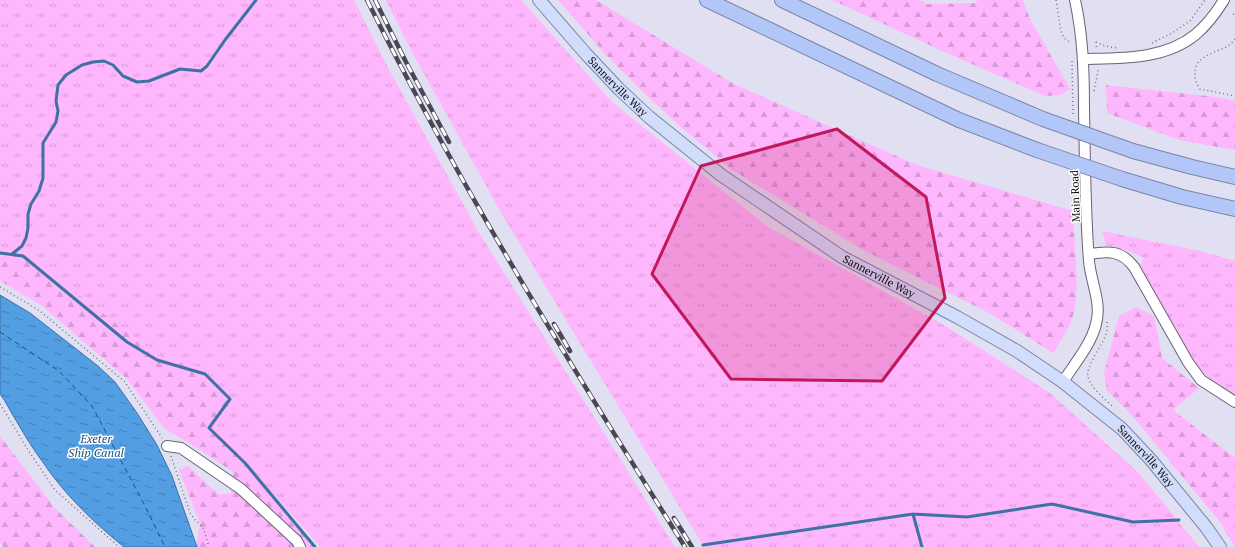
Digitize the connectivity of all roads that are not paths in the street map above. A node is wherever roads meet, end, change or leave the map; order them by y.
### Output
1 (540, 0) edge
2 (707, 0) edge
3 (782, 0) edge
4 (1075, 0) edge
5 (1224, 0) edge
6 (1083, 59) junction
7 (1235, 177) edge
8 (1235, 209) edge
9 (1089, 254) junction
10 (1063, 382) junction
11 (1235, 402) edge
12 (167, 446) road end
13 (300, 547) edge
14 (1220, 547) edge

1 - 10 main road, Sannerville Way
2 - 8 highway, bridge
3 - 7 highway, bridge
4 - 6 street, Main Road
5 - 6 street
6 - 9 street, Main Road
9 - 10 street, Main Road
9 - 11 street
10 - 14 main road, Sannerville Way
12 - 13 street

